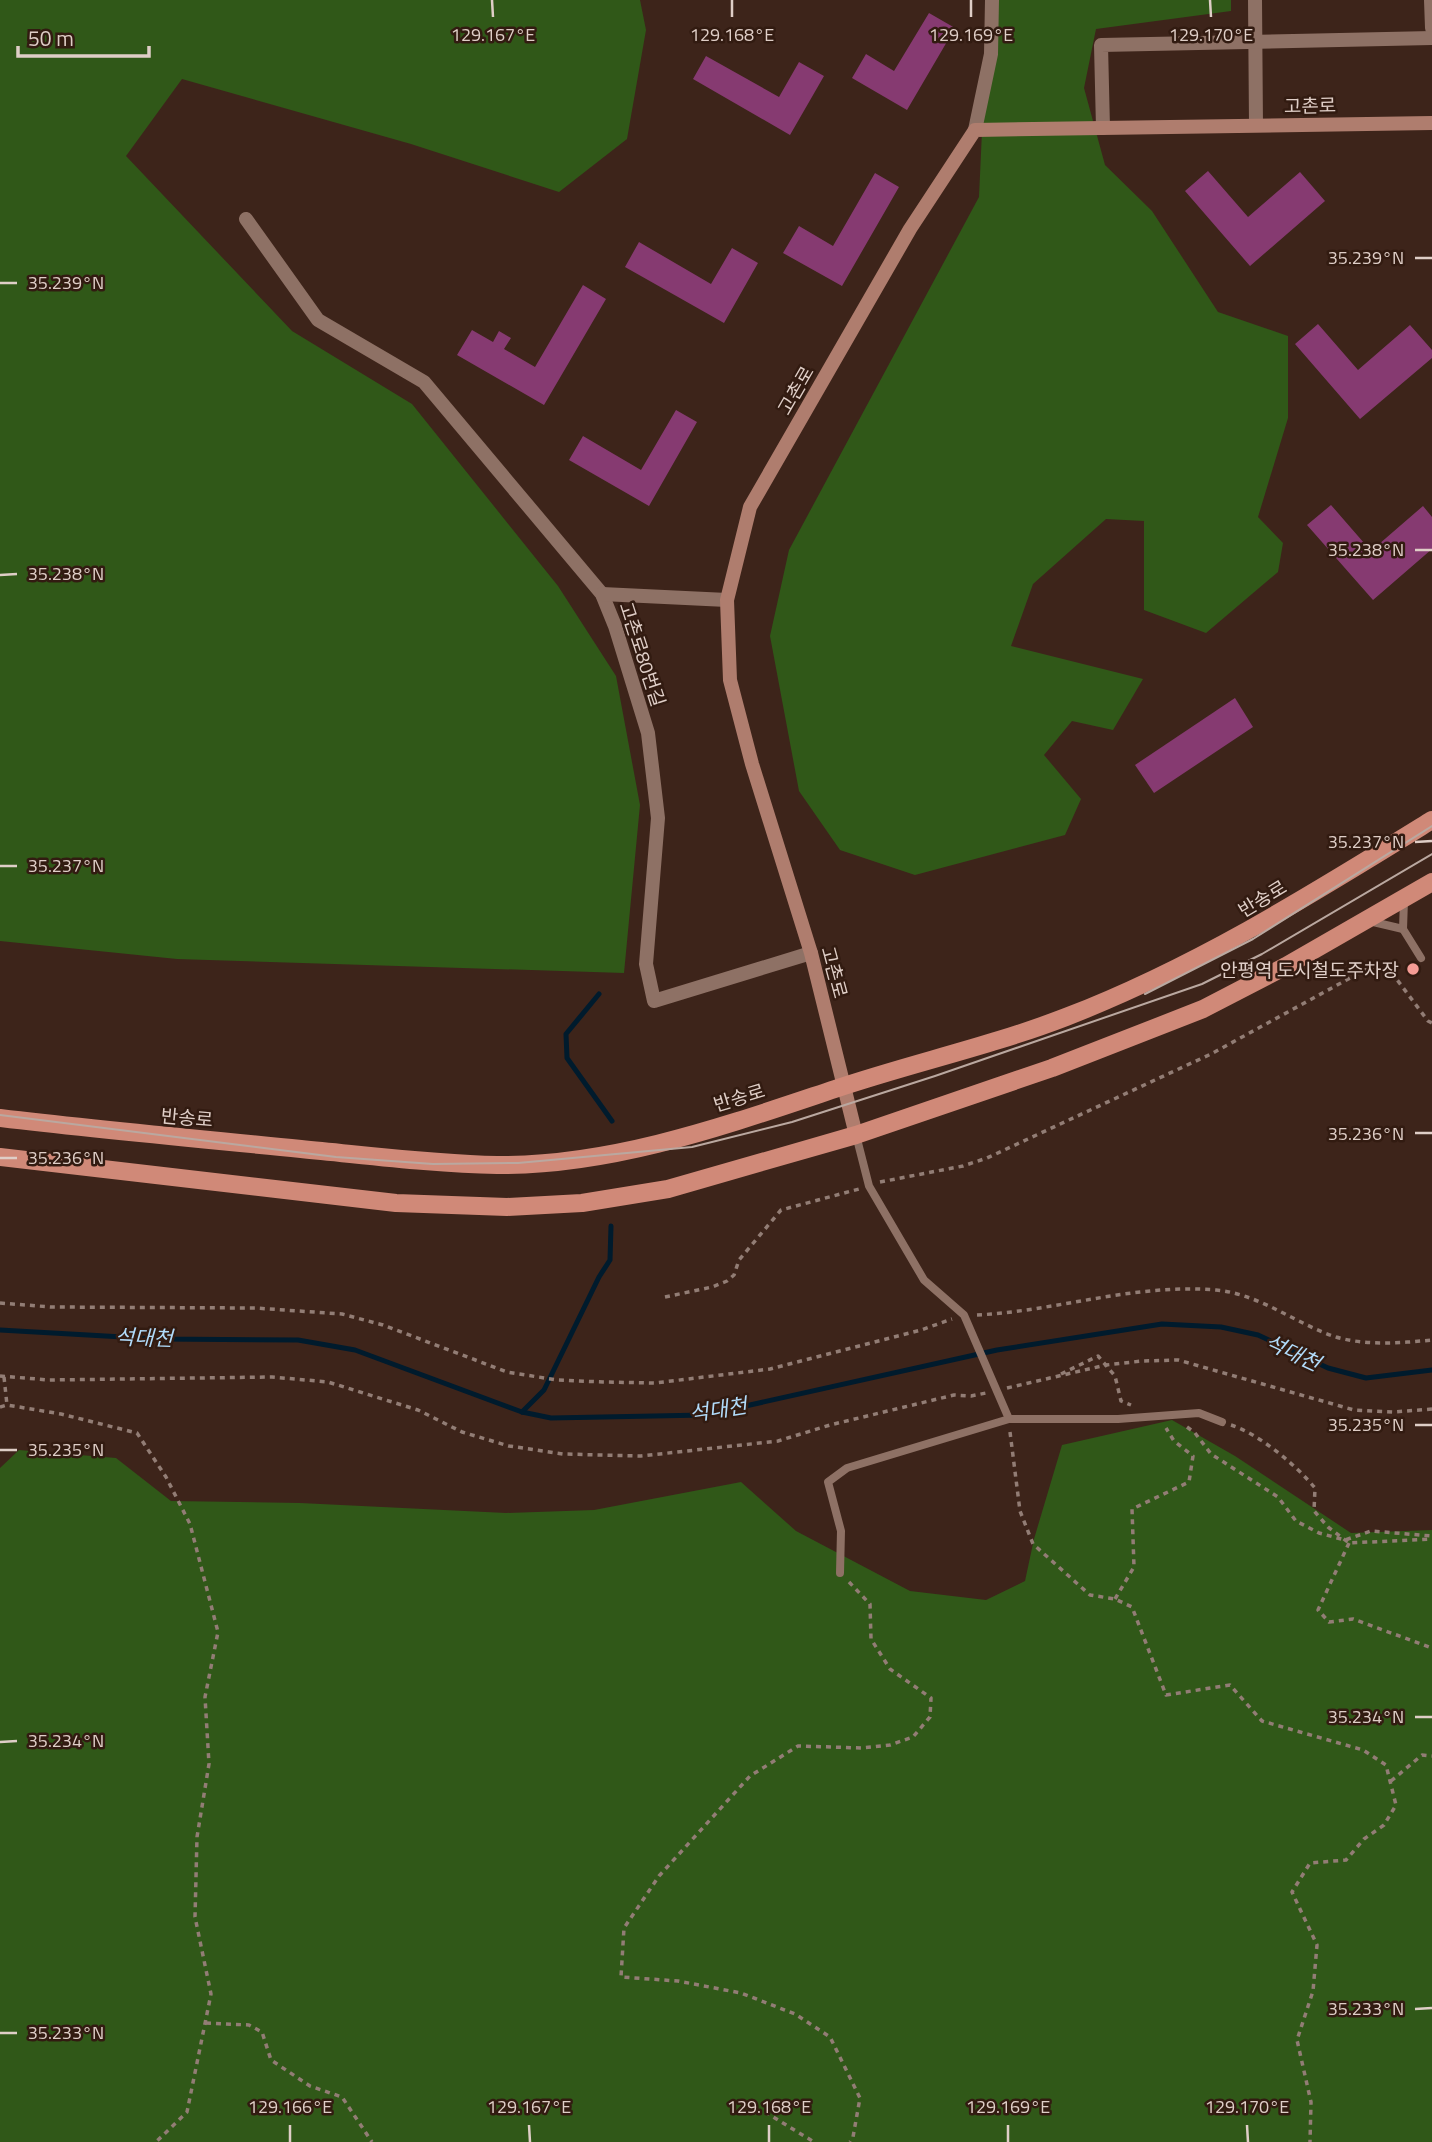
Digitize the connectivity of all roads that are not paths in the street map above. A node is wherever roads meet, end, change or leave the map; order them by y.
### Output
1 (992, 0) edge
2 (1255, 0) edge
3 (1431, 0) edge
4 (1432, 28) edge
5 (1432, 38) edge
6 (1255, 42) junction
7 (1432, 122) edge
8 (1256, 125) junction
9 (1102, 128) junction
10 (975, 130) junction
11 (246, 219) dead end
12 (602, 594) junction
13 (727, 600) junction
14 (1432, 820) edge
15 (1432, 882) edge
16 (1404, 898) junction
17 (1366, 920) junction
18 (1403, 929) junction
19 (811, 953) junction
20 (1422, 958) dead end
21 (845, 1085) junction
22 (0, 1118) edge
23 (856, 1135) junction
24 (0, 1157) edge
25 (1009, 1419) junction
26 (1222, 1422) road end
27 (840, 1573) road end

1 - 10 street
2 - 6 street
3 - 4 street
5 - 6 street
6 - 8 street
6 - 9 street
7 - 8 street, 고촌로
8 - 9 street, 고촌로
9 - 10 street, 고촌로
10 - 13 street, 고촌로
11 - 12 street, 고촌로80번길
12 - 13 street
12 - 19 street, 고촌로80번길
13 - 19 street, 고촌로
14 - 21 main road, 반송로
15 - 16 main road
16 - 17 main road
16 - 18 lane
17 - 18 lane
17 - 23 main road
18 - 20 lane
19 - 21 street, 고촌로
21 - 22 main road, 반송로
21 - 23 street, 고촌로
23 - 24 main road
23 - 25 lane
25 - 26 lane
25 - 27 lane

